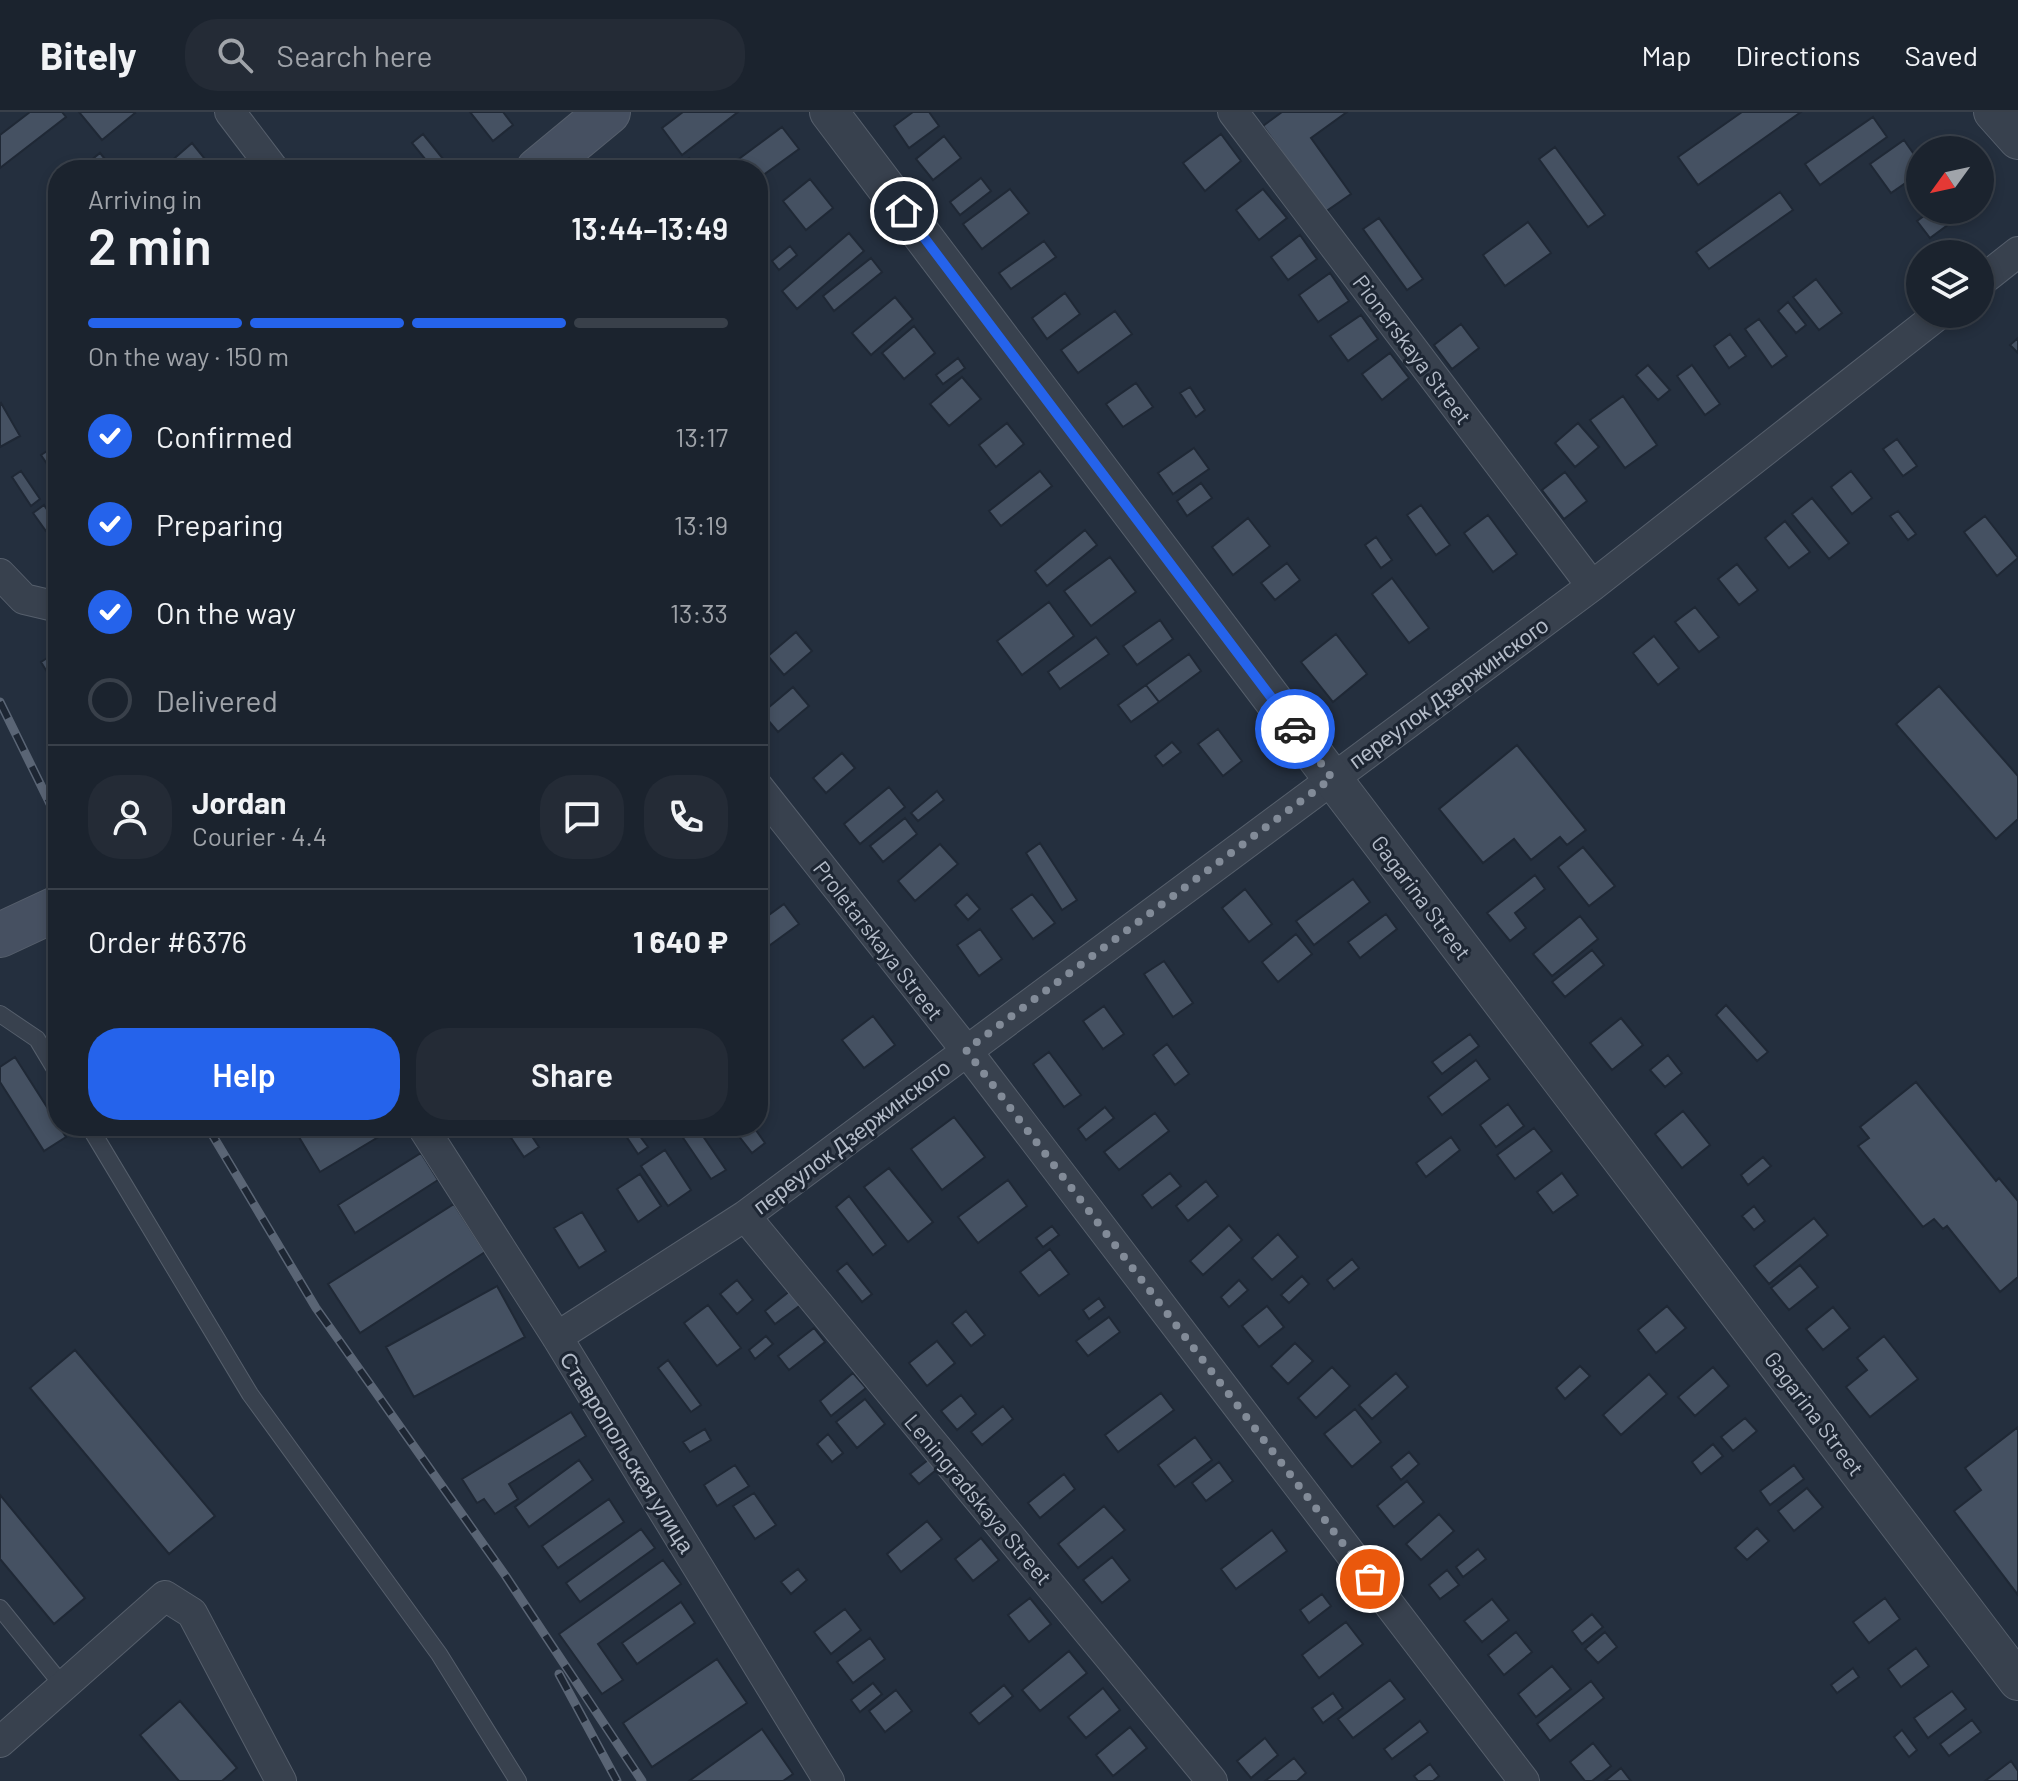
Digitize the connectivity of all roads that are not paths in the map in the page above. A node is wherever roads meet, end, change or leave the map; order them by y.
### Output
1 (230, 112) edge
2 (608, 112) edge
3 (829, 112) edge
4 (1233, 112) edge
5 (1993, 112) edge
6 (2018, 140) edge
7 (266, 160) edge
8 (550, 160) edge
9 (2018, 252) edge
10 (1994, 271) edge
11 (1921, 328) edge
12 (0, 574) edge
13 (1592, 586) junction
14 (48, 605) edge
15 (1332, 778) junction
16 (768, 800) edge
17 (48, 913) edge
18 (0, 935) edge
19 (0, 1014) edge
20 (966, 1050) junction
21 (48, 1057) edge
22 (95, 1136) edge
23 (428, 1136) edge
24 (745, 1216) junction
25 (557, 1337) junction
26 (0, 1608) edge
27 (2018, 1681) edge
28 (64, 1687) junction
29 (0, 1742) edge
30 (281, 1781) edge
31 (518, 1781) edge
32 (829, 1781) edge
33 (1212, 1781) edge
34 (1524, 1781) edge

1 - 7 street
2 - 8 main road
3 - 15 street, Gagarina Street
4 - 13 street, Pionerskaya Street
5 - 6 street
9 - 10 street
11 - 13 street, переулок Дзержинского
12 - 14 street
13 - 15 street, переулок Дзержинского
15 - 20 street, переулок Дзержинского
15 - 27 street, Gagarina Street
16 - 20 street, Proletarskaya Street
17 - 18 main road
19 - 21 lane
20 - 24 street, переулок Дзержинского
20 - 34 street, Proletarskaya Street
22 - 31 lane
23 - 25 street, Ставропольская улица
24 - 25 street, переулок Дзержинского
24 - 33 street, Leningradskaya Street
25 - 32 street, Ставропольская улица
26 - 28 lane
28 - 29 street
28 - 30 street

